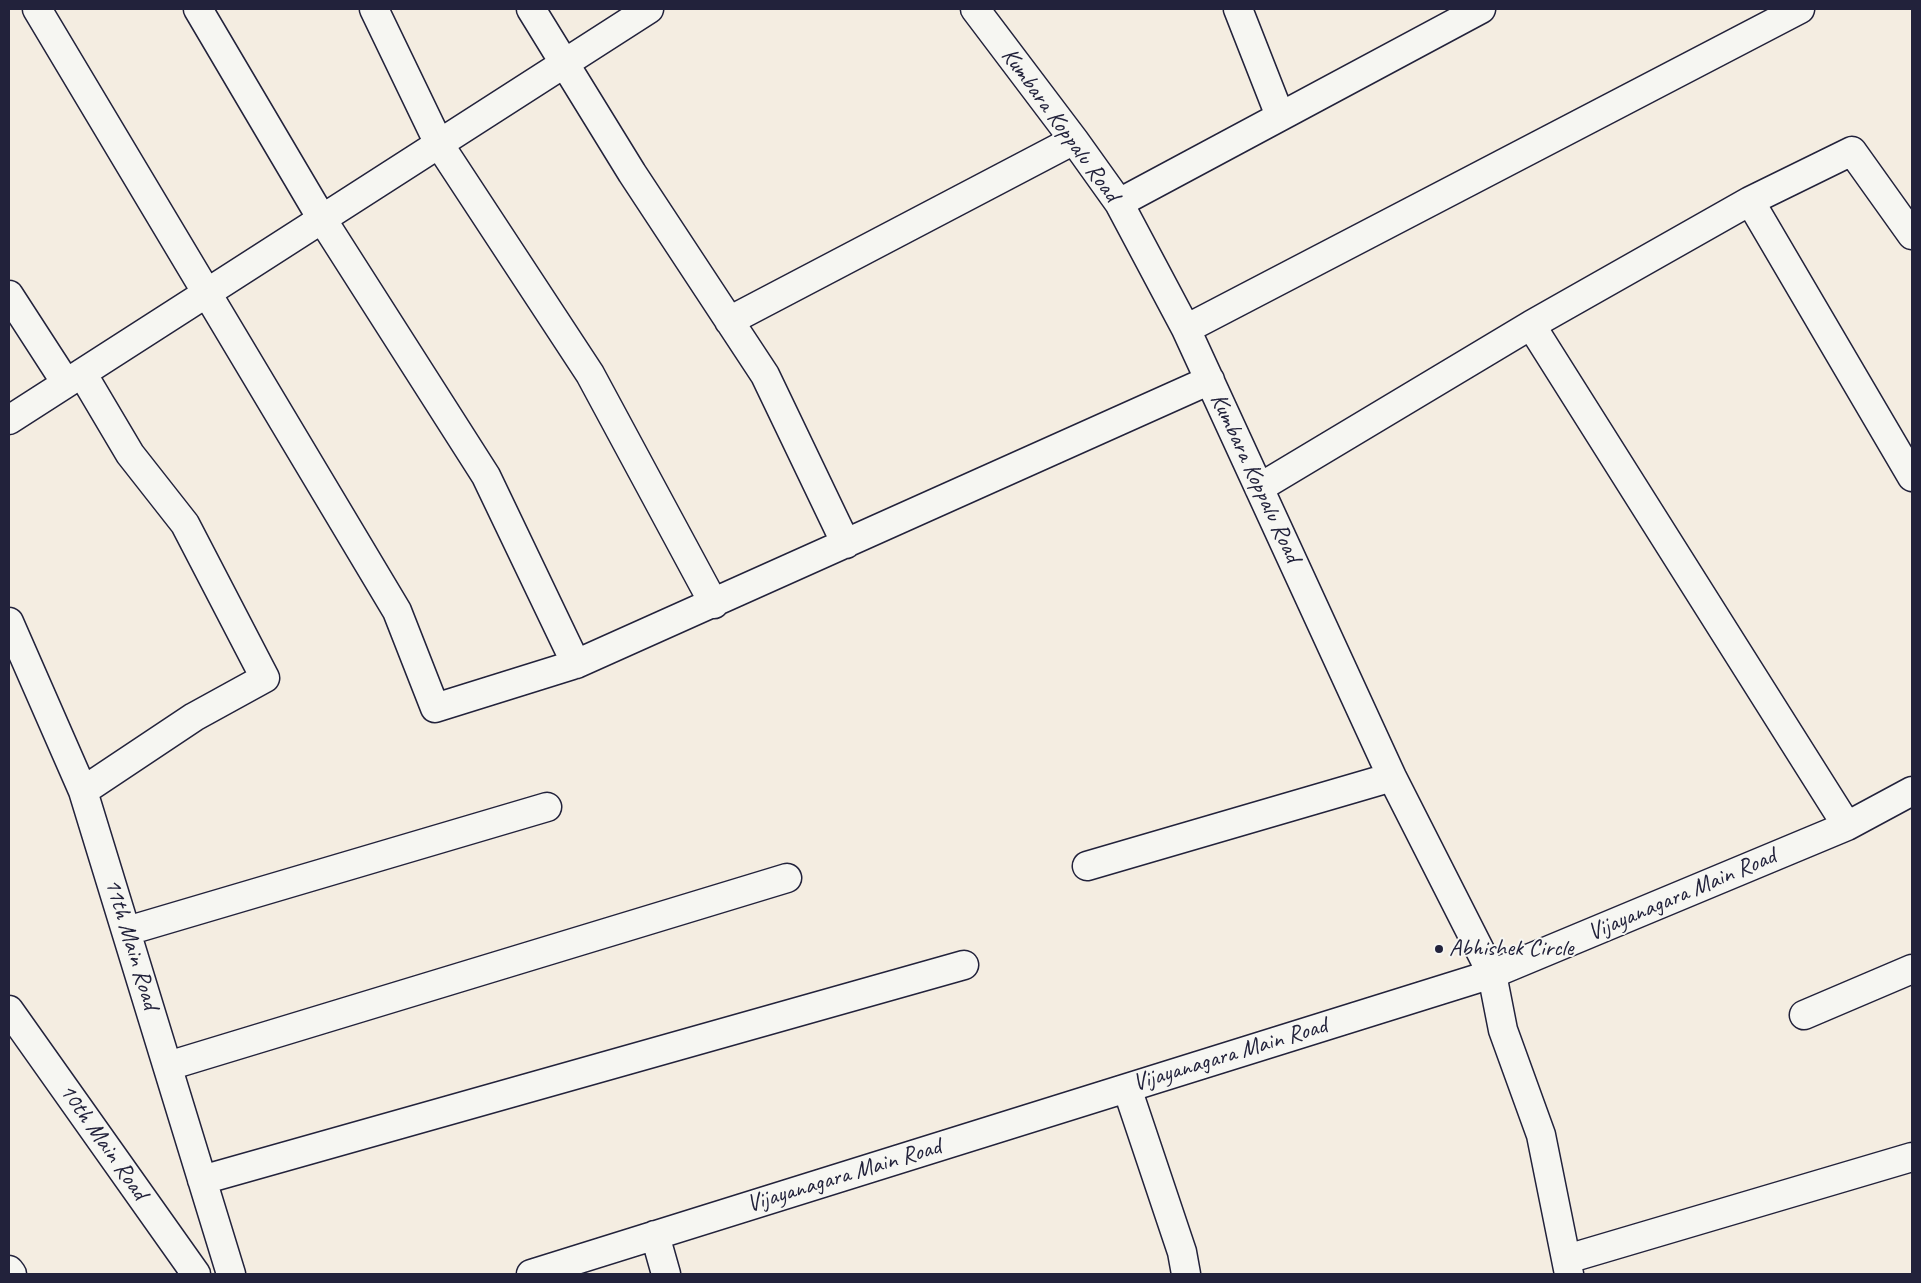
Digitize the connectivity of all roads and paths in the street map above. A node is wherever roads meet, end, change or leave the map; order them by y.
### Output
1 (37, 9) edge
2 (198, 9) edge
3 (374, 9) edge
4 (531, 9) edge
5 (649, 9) edge
6 (975, 9) edge
7 (1238, 9) edge
8 (1800, 9) edge
9 (1466, 12) edge
10 (564, 64) junction
11 (1280, 116) junction
12 (1074, 140) junction
13 (439, 144) junction
14 (1750, 201) junction
15 (1119, 204) junction
16 (322, 219) junction
17 (1912, 235) edge
18 (207, 293) junction
19 (9, 295) edge
20 (729, 321) junction
21 (1531, 325) junction
22 (1186, 329) junction
23 (74, 378) junction
24 (1210, 380) junction
25 (9, 420) edge
26 (1912, 477) edge
27 (1259, 488) junction
28 (846, 544) junction
29 (714, 604) junction
30 (9, 622) edge
31 (576, 664) junction
32 (1392, 777) junction
33 (83, 791) junction
34 (1912, 791) edge
35 (548, 808) dead end
36 (1847, 826) junction
37 (1087, 866) dead end
38 (787, 878) dead end
39 (127, 931) junction
40 (964, 965) dead end
41 (1912, 969) edge
42 (1492, 974) junction
43 (9, 1010) edge
44 (1804, 1015) dead end
45 (168, 1066) junction
46 (1127, 1088) junction
47 (1912, 1157) edge
48 (202, 1180) junction
49 (655, 1235) junction
50 (1568, 1266) edge
51 (9, 1270) edge
52 (12, 1274) edge
53 (196, 1274) edge
54 (231, 1274) edge
55 (531, 1274) edge
56 (666, 1274) edge
57 (1186, 1274) edge

1 - 18 street
2 - 16 street
3 - 13 street
4 - 10 street
5 - 10 street
6 - 12 street, Kumbara Koppalu Road
7 - 11 street
8 - 22 street
9 - 11 street
10 - 13 street
10 - 20 street
11 - 15 street
12 - 15 street, Kumbara Koppalu Road
12 - 20 street
13 - 16 street
13 - 29 street
14 - 17 street
14 - 21 street
14 - 26 street
15 - 22 street, Kumbara Koppalu Road
16 - 18 street
16 - 31 street
18 - 23 street
18 - 31 street
19 - 23 street
20 - 28 street
21 - 27 street
21 - 36 street
22 - 24 street, Kumbara Koppalu Road
23 - 25 street
23 - 33 street
24 - 27 street, Kumbara Koppalu Road
24 - 28 street
27 - 32 street, Kumbara Koppalu Road
28 - 29 street
29 - 31 street
30 - 33 street, 11th Main Road
32 - 37 street
32 - 42 street, Kumbara Koppalu Road
33 - 39 street, 11th Main Road
34 - 36 street, Vijayanagara Main Road
35 - 39 street
36 - 42 street, Vijayanagara Main Road
38 - 45 street
39 - 45 street, 11th Main Road
40 - 48 street
41 - 44 street
42 - 46 street, Vijayanagara Main Road
42 - 50 street, Kumbara Koppalu Road
43 - 53 street, 10th Main Road
45 - 48 street, 11th Main Road
46 - 49 street, Vijayanagara Main Road
46 - 57 street
47 - 50 street
48 - 54 street, 11th Main Road
49 - 55 street, Vijayanagara Main Road
49 - 56 street
51 - 52 street

